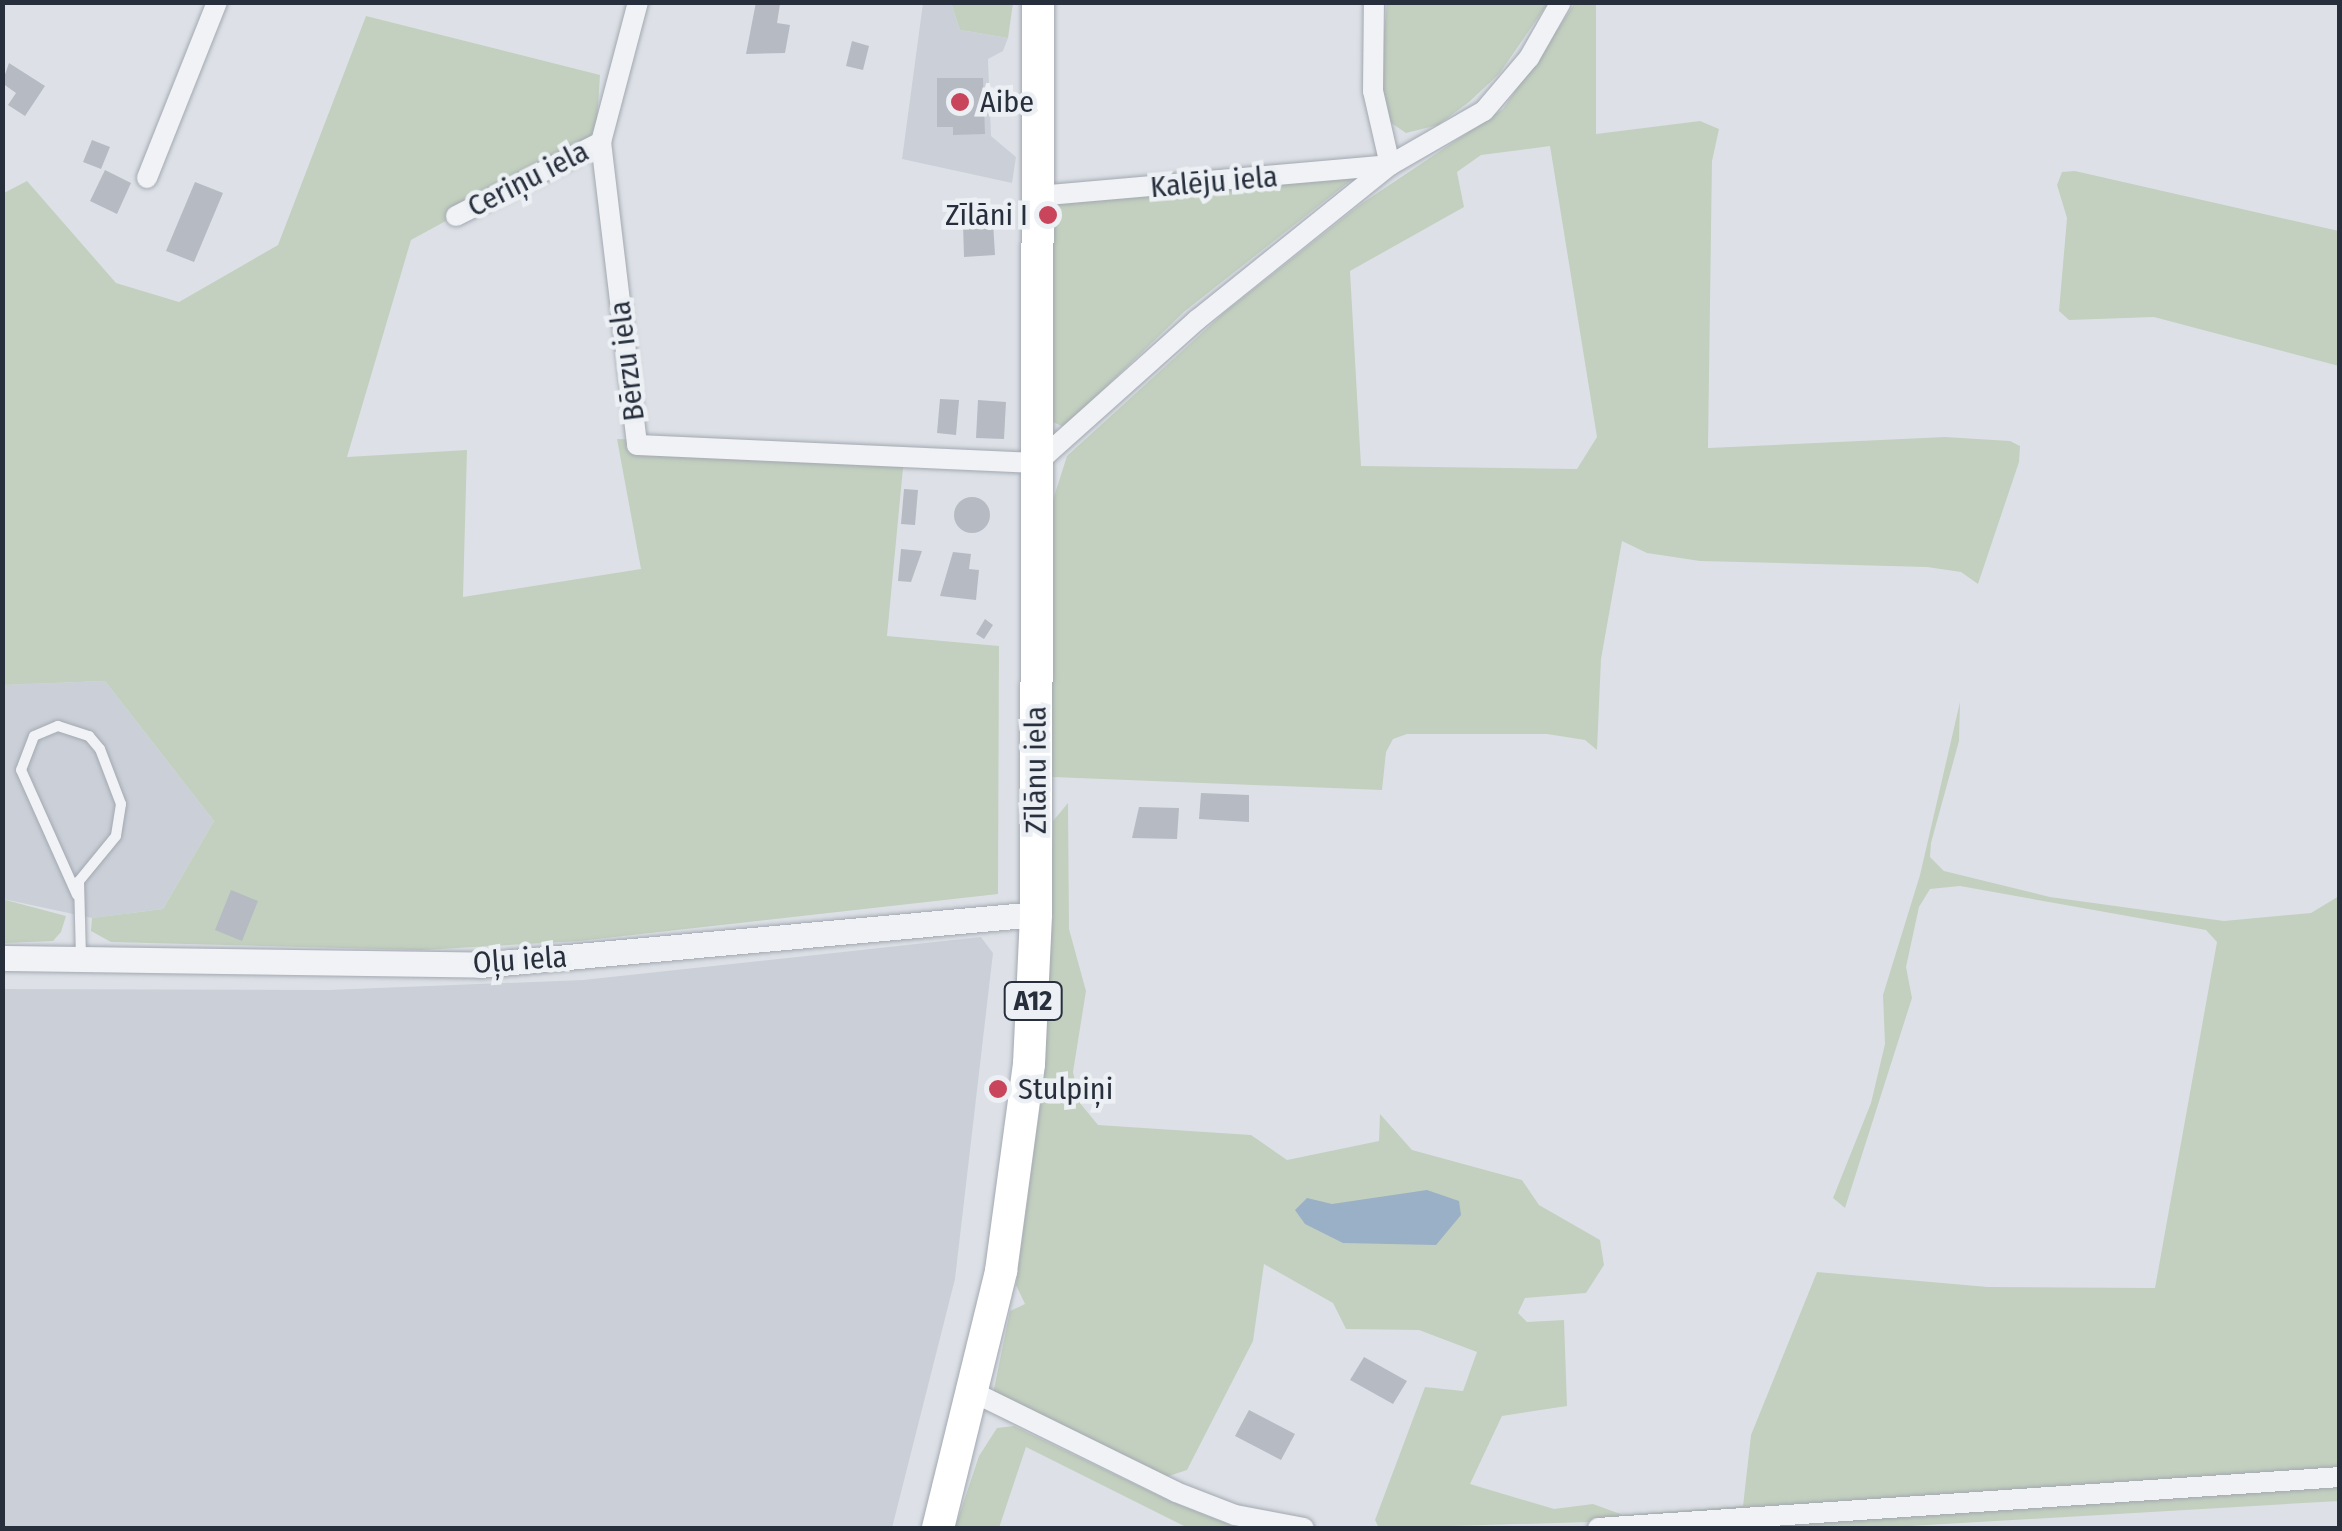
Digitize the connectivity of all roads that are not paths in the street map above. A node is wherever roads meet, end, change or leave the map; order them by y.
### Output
1 (218, 2) edge
2 (638, 2) edge
3 (1038, 2) edge
4 (1374, 2) edge
5 (1561, 2) edge
6 (600, 142) junction
7 (1390, 165) junction
8 (147, 178) dead end
9 (1037, 196) junction
10 (456, 216) dead end
11 (1036, 463) junction
12 (77, 895) junction
13 (1036, 914) junction
14 (2, 958) edge
15 (82, 959) junction
16 (973, 1392) junction
17 (2340, 1477) edge
18 (938, 1528) edge
19 (1304, 1528) edge
20 (1598, 1528) edge

1 - 8 street
2 - 6 street, Bērzu iela
3 - 9 highway, Zīlānu iela / A12
4 - 7 street
5 - 7 street
6 - 10 street, Ceriņu iela
6 - 11 street, Bērzu iela
7 - 9 street, Kalēju iela
7 - 11 street
9 - 11 highway, Zīlānu iela / A12
11 - 13 highway, Zīlānu iela / A12
12 - 12 lane
12 - 15 lane
13 - 15 street, Oļu iela
13 - 16 highway, Zīlānu iela / A12
14 - 15 street, Oļu iela
16 - 18 highway, Zīlānu iela / A12
16 - 19 street
17 - 20 street

